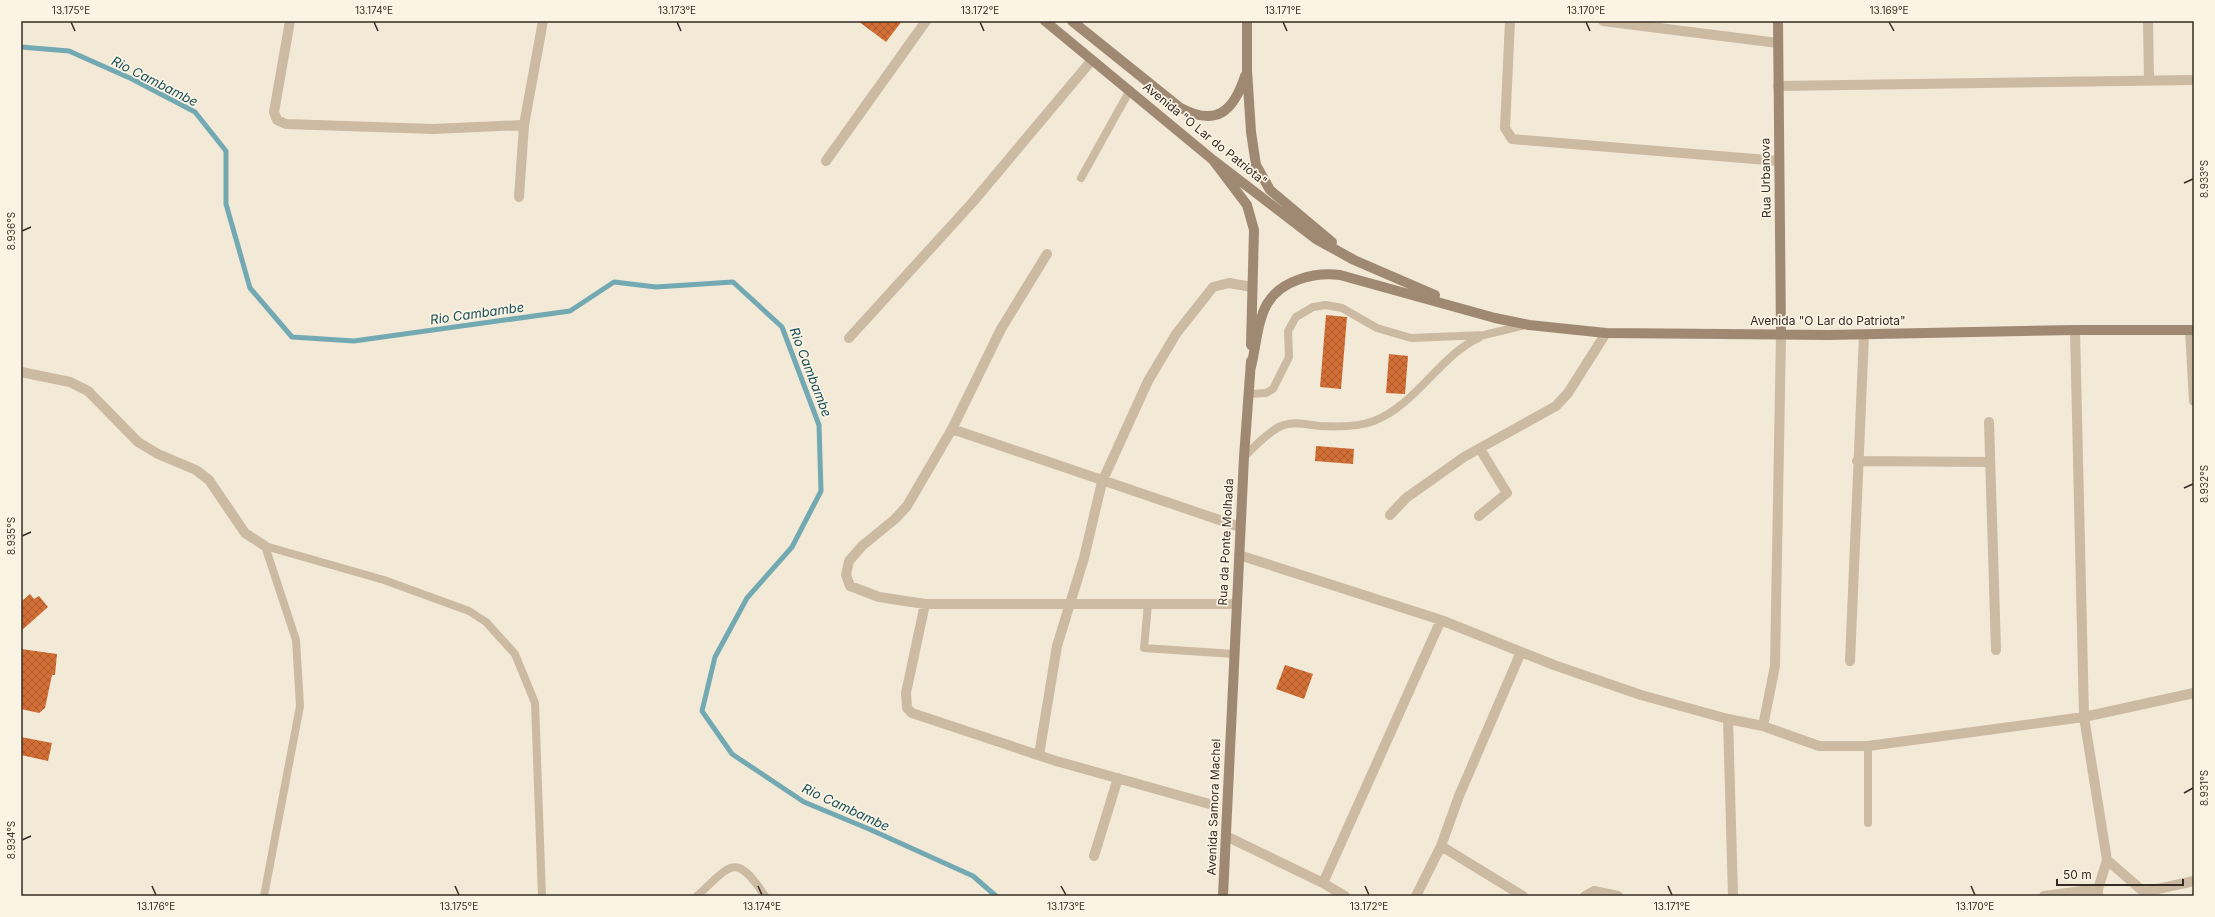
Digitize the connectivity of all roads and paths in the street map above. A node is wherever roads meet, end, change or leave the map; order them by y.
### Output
1 (290, 21) edge
2 (543, 21) edge
3 (926, 21) edge
4 (1045, 21) edge
5 (1072, 21) edge
6 (1248, 21) edge
7 (1510, 21) edge
8 (1603, 21) edge
9 (1778, 21) edge
10 (2148, 21) edge
11 (1778, 43) junction
12 (1092, 60) junction
13 (1247, 70) junction
14 (2149, 80) junction
15 (2194, 80) edge
16 (1778, 86) junction
17 (1130, 90) junction
18 (524, 125) junction
19 (1213, 160) junction
20 (1779, 161) junction
21 (826, 162) dead end
22 (1080, 178) dead end
23 (519, 197) dead end
24 (1047, 254) dead end
25 (1354, 260) junction
26 (1252, 287) junction
27 (1464, 308) junction
28 (1529, 325) junction
29 (2075, 330) junction
30 (2192, 330) edge
31 (1606, 333) junction
32 (1864, 334) junction
33 (1484, 335) junction
34 (1781, 335) junction
35 (849, 338) dead end
36 (1251, 367) junction
37 (21, 372) edge
38 (1249, 394) junction
39 (2194, 401) edge
40 (1989, 422) dead end
41 (952, 429) junction
42 (1480, 449) junction
43 (1244, 457) junction
44 (1857, 460) junction
45 (1990, 462) junction
46 (1102, 482) junction
47 (1390, 515) dead end
48 (1479, 516) dead end
49 (1240, 527) junction
50 (265, 546) junction
51 (1239, 555) junction
52 (925, 604) junction
53 (1148, 604) junction
54 (1236, 604) junction
55 (1069, 605) junction
56 (1442, 620) junction
57 (1996, 650) dead end
58 (1521, 652) junction
59 (1234, 654) junction
60 (1850, 661) dead end
61 (2194, 693) edge
62 (2084, 717) junction
63 (1231, 719) joint
64 (1728, 719) junction
65 (1762, 726) junction
66 (1868, 746) junction
67 (1039, 755) junction
68 (1118, 778) junction
69 (1213, 806) dead end
70 (1868, 823) dead end
71 (1226, 836) junction
72 (1441, 846) junction
73 (1094, 856) dead end
74 (2107, 860) junction
75 (2194, 881) edge
76 (1323, 883) junction
77 (2098, 892) edge
78 (2145, 894) edge
79 (264, 896) edge
80 (542, 896) edge
81 (697, 896) edge
82 (765, 896) edge
83 (1223, 896) edge
84 (1345, 896) edge
85 (1416, 896) edge
86 (1523, 896) edge
87 (1585, 896) edge
88 (1618, 896) edge
89 (1733, 896) edge
90 (2044, 896) edge

1 - 18 street
2 - 18 street
3 - 21 street
4 - 12 main road, Avenida "O Lar do Patriota"
5 - 13 main road, Avenida "O Lar do Patriota"
6 - 13 main road
7 - 20 street
8 - 11 street
9 - 11 main road, Rua Urbanova
10 - 14 street
11 - 16 main road, Rua Urbanova
12 - 17 main road, Avenida "O Lar do Patriota"
12 - 35 street
13 - 25 main road, Avenida "O Lar do Patriota"
14 - 15 street
14 - 16 street
16 - 20 main road, Rua Urbanova
17 - 19 main road, Avenida "O Lar do Patriota"
17 - 22 lane
18 - 23 street
19 - 25 main road, Avenida "O Lar do Patriota"
19 - 26 main road
20 - 34 main road, Rua Urbanova
24 - 41 street
25 - 27 main road, Avenida "O Lar do Patriota"
26 - 36 main road
26 - 46 street
27 - 28 main road, Avenida "O Lar do Patriota"
27 - 36 main road, Avenida "O Lar do Patriota"
28 - 31 main road, Avenida "O Lar do Patriota"
28 - 33 lane
29 - 30 main road, Avenida "O Lar do Patriota"
29 - 32 main road, Avenida "O Lar do Patriota"
29 - 62 street
30 - 39 street
31 - 34 main road, Avenida "O Lar do Patriota"
31 - 42 street
32 - 34 main road, Avenida "O Lar do Patriota"
32 - 44 street
33 - 38 lane
33 - 43 lane
34 - 65 street
36 - 38 main road, Rua da Ponte Molhada
37 - 50 street
38 - 43 main road, Rua da Ponte Molhada
40 - 45 street
41 - 46 street
41 - 52 street
42 - 47 street
42 - 48 street
43 - 49 main road, Rua da Ponte Molhada
44 - 45 street
44 - 60 street
45 - 57 street
46 - 49 street
46 - 55 street
49 - 51 main road, Rua da Ponte Molhada
50 - 79 lane
50 - 80 lane
51 - 54 main road, Rua da Ponte Molhada
51 - 56 street
52 - 55 street
52 - 67 street
53 - 54 street
53 - 55 street
53 - 59 lane
54 - 59 main road, Rua da Ponte Molhada
55 - 67 street
56 - 58 street
56 - 76 street
58 - 64 street
58 - 72 street
59 - 63 main road, Rua da Ponte Molhada
61 - 62 street
62 - 66 street
62 - 74 street
63 - 71 main road, Avenida Samora Machel
64 - 65 street
64 - 89 street
65 - 66 street
66 - 70 lane
67 - 68 street
68 - 69 street
68 - 73 street
71 - 76 street
71 - 83 main road, Avenida Samora Machel
72 - 85 street
72 - 86 street
74 - 77 street
74 - 78 street
75 - 78 street
76 - 84 street
77 - 90 street
81 - 82 lane
87 - 88 street

